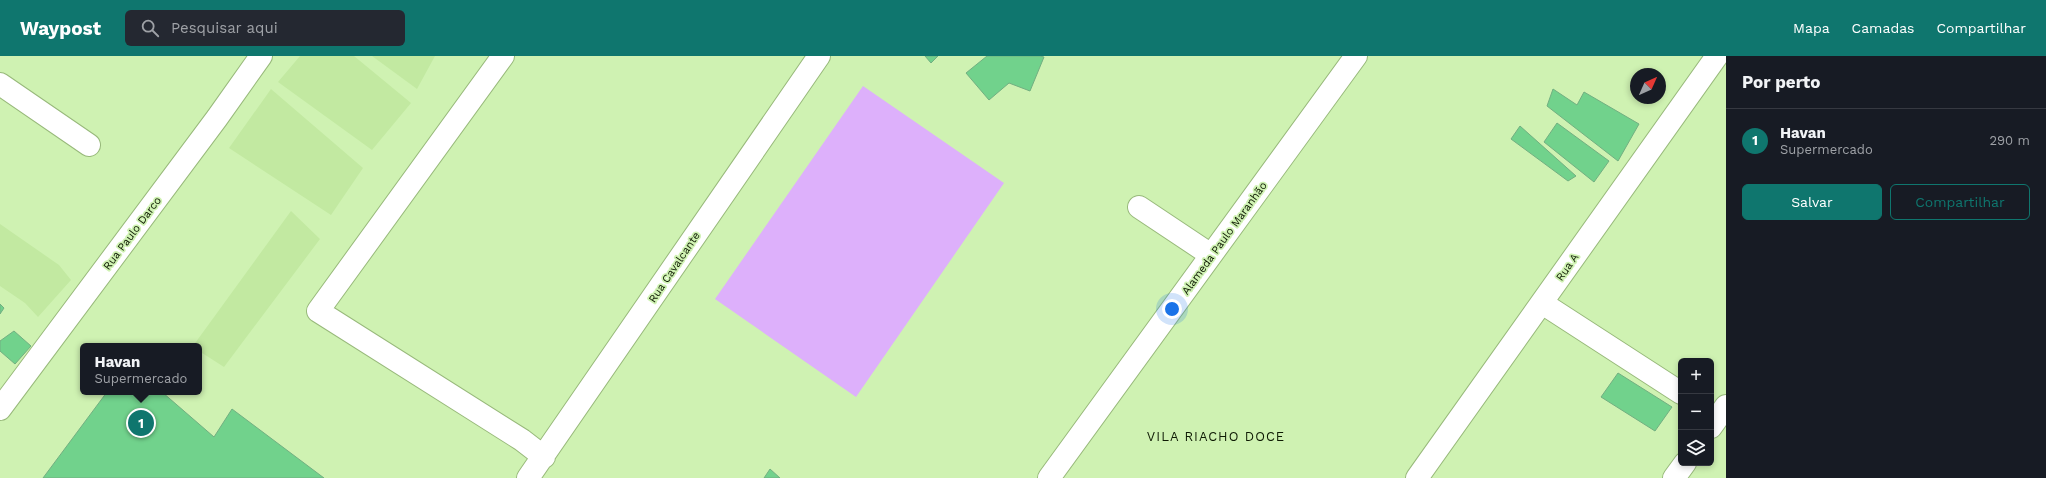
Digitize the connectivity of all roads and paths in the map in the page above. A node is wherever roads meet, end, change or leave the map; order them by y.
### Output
1 (261, 56) edge
2 (503, 56) edge
3 (819, 56) edge
4 (1356, 56) edge
5 (1717, 56) edge
6 (0, 84) edge
7 (89, 145) dead end
8 (1139, 207) dead end
9 (1211, 255) junction
10 (1542, 303) junction
11 (1678, 391) edge
12 (4, 396) edge
13 (544, 457) junction
14 (1683, 466) edge
15 (528, 478) edge
16 (1049, 478) edge
17 (1417, 478) edge
18 (1674, 478) edge

1 - 12 street, Rua Paulo Darco
2 - 13 street
3 - 13 street, Rua Cavalcante
4 - 9 street, Alameda Paulo Maranhão
5 - 10 street, Rua A
6 - 7 street
8 - 9 street
9 - 16 street, Alameda Paulo Maranhão
10 - 11 street
10 - 17 street, Rua A
13 - 15 street, Rua Cavalcante
14 - 18 street

